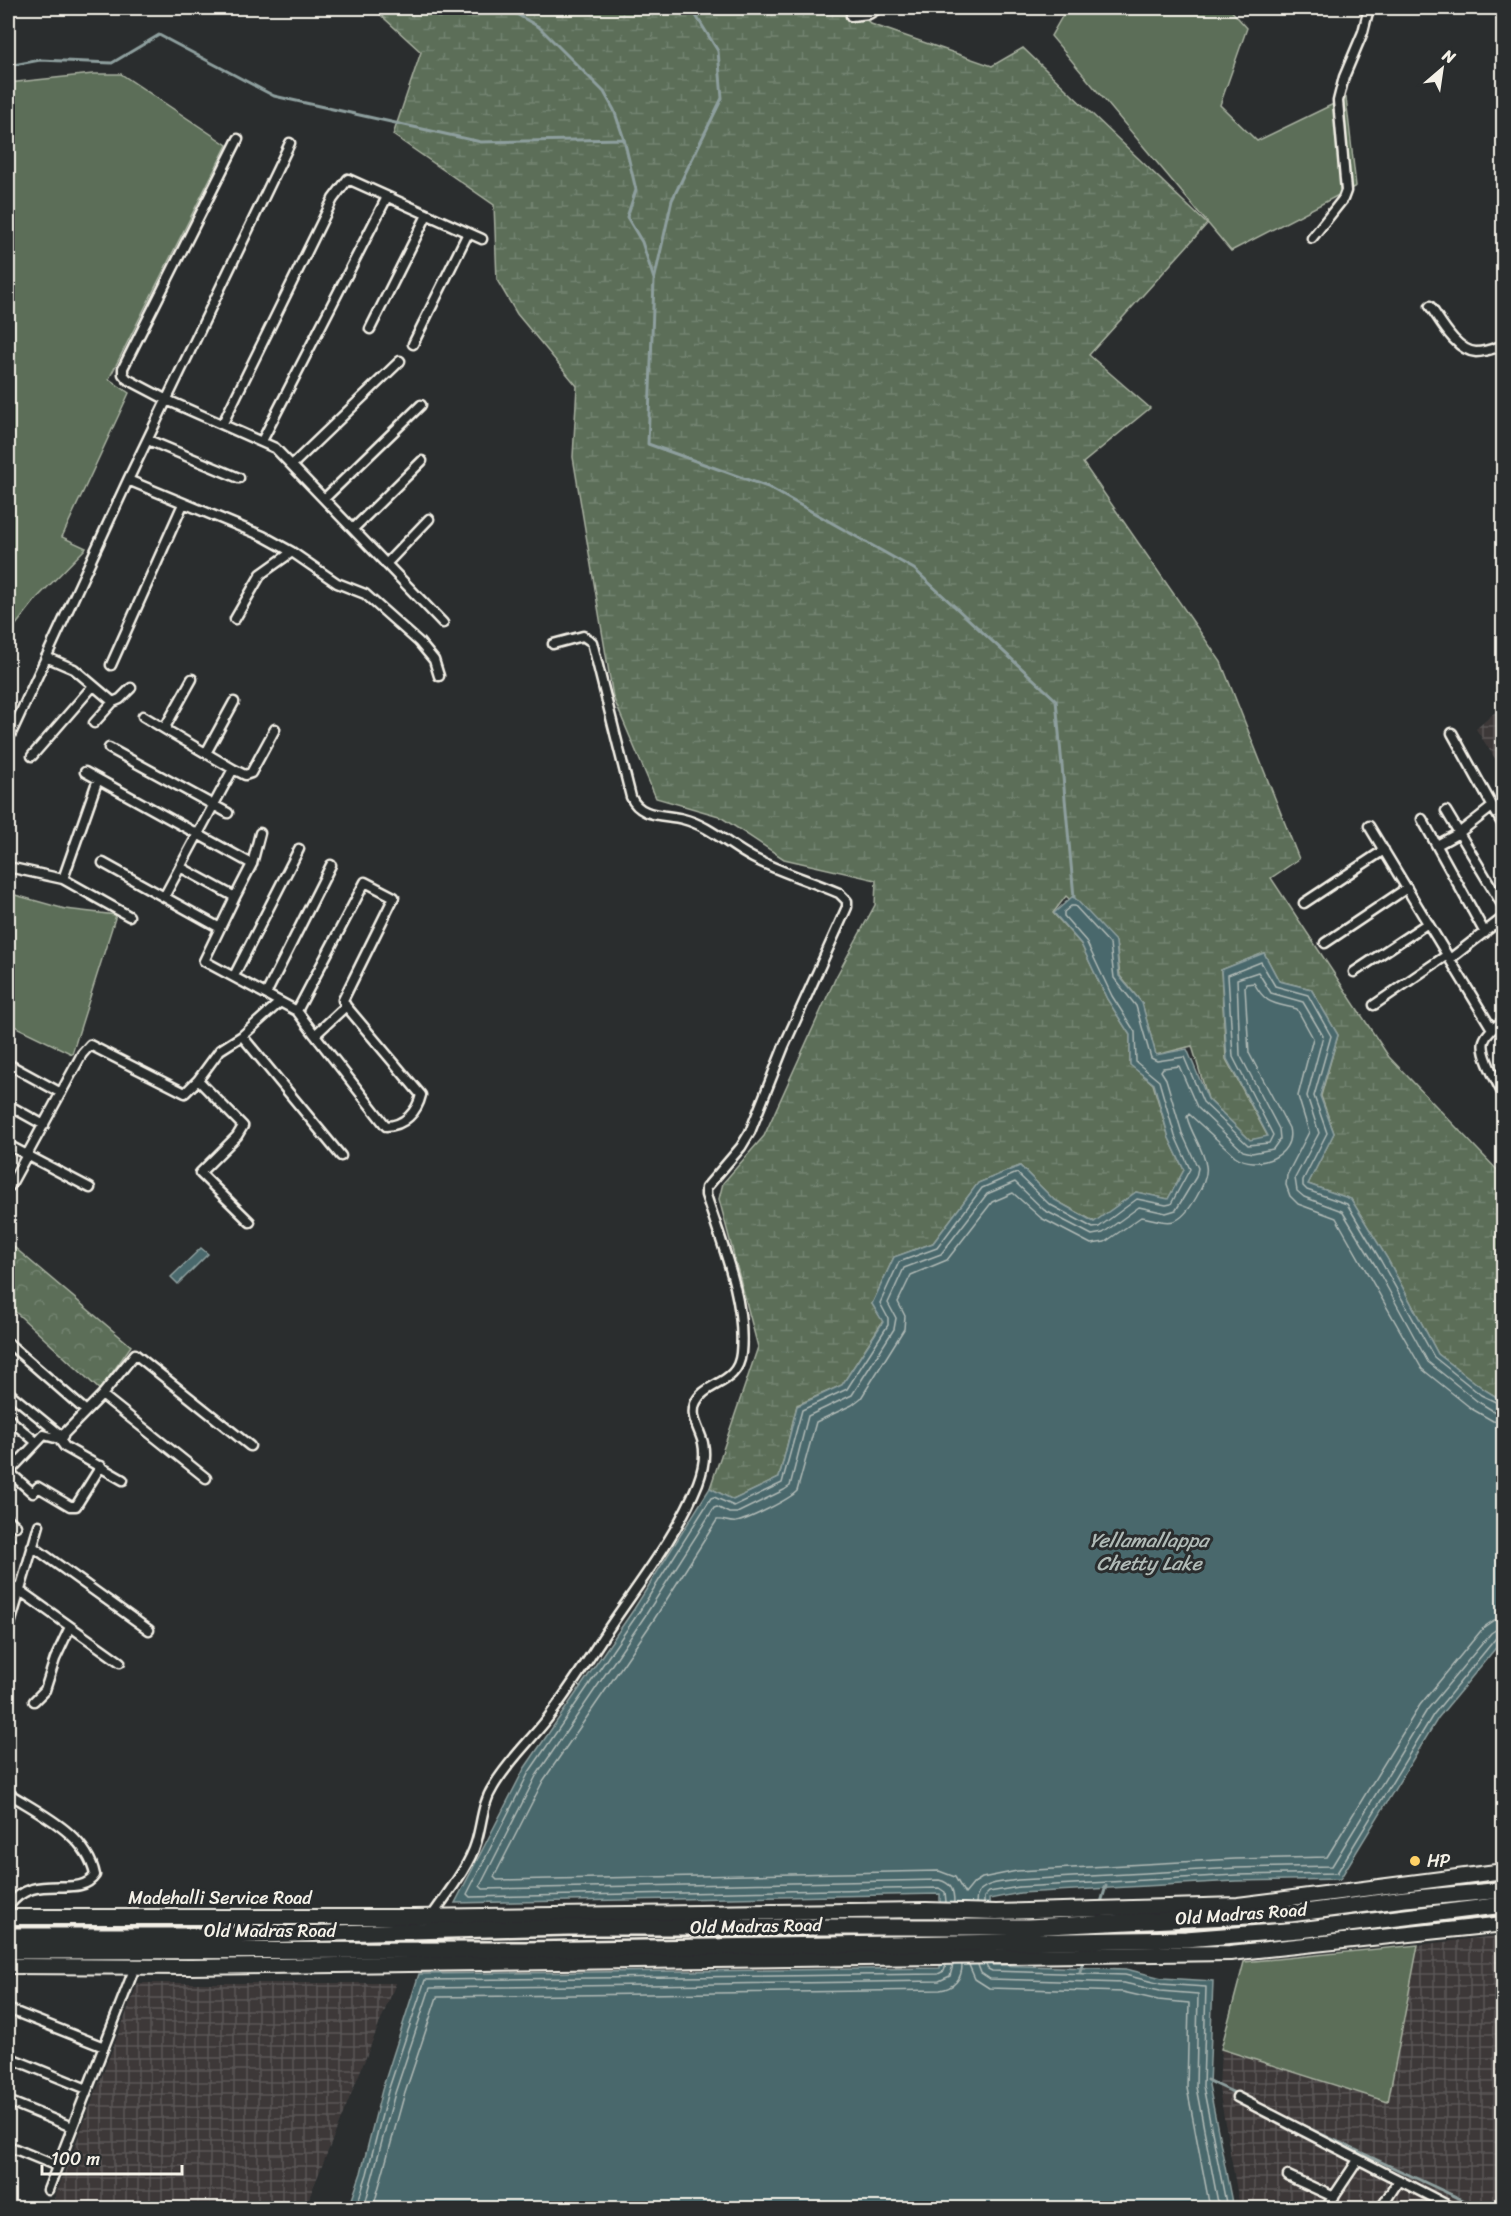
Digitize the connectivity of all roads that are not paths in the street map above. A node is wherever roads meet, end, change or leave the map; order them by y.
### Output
1 (879, 8) edge
2 (1369, 8) edge
3 (851, 16) dead end
4 (238, 139) dead end
5 (290, 143) dead end
6 (387, 197) junction
7 (427, 215) junction
8 (468, 233) junction
9 (1312, 238) dead end
10 (482, 239) dead end
11 (1430, 306) dead end
12 (370, 329) dead end
13 (413, 344) dead end
14 (1503, 345) edge
15 (400, 361) dead end
16 (167, 400) junction
17 (421, 405) dead end
18 (223, 423) junction
19 (148, 440) junction
20 (262, 441) junction
21 (422, 461) dead end
22 (292, 465) junction
23 (239, 478) dead end
24 (128, 480) junction
25 (324, 499) junction
26 (183, 504) junction
27 (429, 519) dead end
28 (353, 529) junction
29 (292, 552) junction
30 (386, 564) junction
31 (235, 619) dead end
32 (443, 623) dead end
33 (553, 644) dead end
34 (46, 657) junction
35 (111, 665) dead end
36 (440, 676) dead end
37 (192, 679) dead end
38 (93, 686) junction
39 (131, 688) dead end
40 (113, 702) junction
41 (234, 702) dead end
42 (143, 717) dead end
43 (94, 723) dead end
44 (275, 729) dead end
45 (168, 731) junction
46 (1452, 733) dead end
47 (8, 740) edge
48 (109, 748) dead end
49 (206, 753) junction
50 (32, 756) dead end
51 (233, 769) junction
52 (86, 772) dead end
53 (98, 779) junction
54 (214, 805) junction
55 (1492, 807) junction
56 (1446, 811) dead end
57 (228, 813) dead end
58 (1422, 819) dead end
59 (1369, 826) dead end
60 (1503, 827) edge
61 (260, 833) dead end
62 (1459, 833) junction
63 (198, 834) junction
64 (1437, 845) junction
65 (299, 849) dead end
66 (1384, 850) junction
67 (103, 863) dead end
68 (252, 864) junction
69 (331, 865) dead end
70 (8, 867) edge
71 (180, 867) junction
72 (63, 879) junction
73 (1407, 888) junction
74 (164, 897) junction
75 (236, 897) junction
76 (1304, 903) dead end
77 (1503, 908) edge
78 (129, 916) dead end
79 (1503, 917) edge
80 (1428, 923) junction
81 (220, 928) junction
82 (1485, 933) junction
83 (1325, 943) dead end
84 (1448, 957) junction
85 (1354, 972) dead end
86 (234, 976) junction
87 (266, 994) junction
88 (280, 1002) junction
89 (1374, 1005) dead end
90 (346, 1006) junction
91 (297, 1011) junction
92 (1503, 1020) edge
93 (1492, 1029) junction
94 (315, 1035) junction
95 (242, 1036) junction
96 (8, 1064) edge
97 (198, 1080) junction
98 (61, 1093) junction
99 (1503, 1096) edge
100 (8, 1105) edge
101 (44, 1125) junction
102 (8, 1145) edge
103 (28, 1156) junction
104 (341, 1156) dead end
105 (10, 1186) dead end
106 (90, 1188) dead end
107 (250, 1222) dead end
108 (8, 1343) edge
109 (8, 1392) edge
110 (102, 1395) junction
111 (86, 1411) junction
112 (8, 1418) edge
113 (61, 1438) junction
114 (36, 1442) junction
115 (250, 1446) dead end
116 (101, 1466) junction
117 (8, 1472) edge
118 (206, 1478) dead end
119 (123, 1480) dead end
120 (8, 1519) edge
121 (39, 1525) dead end
122 (16, 1526) dead end
123 (32, 1546) junction
124 (8, 1584) edge
125 (19, 1590) junction
126 (70, 1627) junction
127 (148, 1630) dead end
128 (8, 1631) edge
129 (120, 1662) dead end
130 (34, 1701) dead end
131 (8, 1793) edge
132 (1503, 1871) edge
133 (1503, 1890) edge
134 (1503, 1905) edge
135 (8, 1907) edge
136 (432, 1916) junction
137 (8, 1917) edge
138 (1503, 1924) edge
139 (996, 1934) junction
140 (8, 1936) edge
141 (933, 1942) junction
142 (8, 1951) edge
143 (512, 1956) junction
144 (8, 1966) edge
145 (135, 1967) junction
146 (8, 2009) edge
147 (104, 2047) junction
148 (8, 2057) edge
149 (87, 2089) junction
150 (1237, 2097) dead end
151 (8, 2101) edge
152 (72, 2127) junction
153 (8, 2146) edge
154 (1358, 2160) junction
155 (57, 2166) junction
156 (1288, 2176) dead end
157 (1399, 2180) junction
158 (48, 2190) dead end
159 (1334, 2198) junction
160 (1441, 2206) edge
161 (1326, 2208) edge
162 (1381, 2208) edge
163 (1453, 2208) edge

1 - 3 street
2 - 9 street
4 - 16 street
5 - 16 street
6 - 7 street
6 - 18 street
6 - 20 street
7 - 8 street
7 - 12 street
8 - 10 street
8 - 13 street
11 - 14 street
15 - 22 street
16 - 18 street
16 - 19 street
17 - 25 street
18 - 20 street
19 - 23 street
19 - 24 street
20 - 22 street
21 - 28 street
22 - 25 street
24 - 26 street
24 - 34 street
25 - 28 street
26 - 29 street
26 - 35 street
27 - 30 street
28 - 30 street
29 - 31 street
29 - 36 street
30 - 32 street
33 - 136 street
34 - 38 street
34 - 47 street
37 - 45 street
38 - 40 street
38 - 50 street
39 - 40 street
40 - 43 street
41 - 49 street
42 - 45 street
44 - 51 street
45 - 49 street
46 - 55 street
48 - 54 street
49 - 51 street
51 - 54 street
52 - 53 street
53 - 63 street
53 - 72 street
54 - 57 street
54 - 63 street
55 - 60 street
55 - 62 street
56 - 62 street
58 - 64 street
59 - 66 street
61 - 68 street
62 - 64 street
62 - 77 street
63 - 68 street
63 - 71 street
64 - 82 street
65 - 86 street
66 - 73 street
66 - 76 street
67 - 74 street
68 - 75 street
69 - 87 street
70 - 72 street
71 - 74 street
71 - 75 street
72 - 78 street
73 - 80 street
73 - 83 street
74 - 81 street
75 - 81 street
79 - 82 street
80 - 84 street
80 - 85 street
81 - 86 street
82 - 84 street
84 - 89 street
84 - 93 street
86 - 87 street
87 - 88 street
88 - 91 street
88 - 95 street
90 - 91 street
90 - 94 street
90 - 94 street
91 - 94 street
92 - 93 street
93 - 99 street
95 - 97 street
95 - 104 street
96 - 98 street
97 - 98 street
97 - 107 street
98 - 101 street
100 - 101 street
101 - 103 street
102 - 103 street
103 - 105 street
103 - 106 street
108 - 111 street
109 - 113 street
110 - 111 street
110 - 115 street
110 - 118 street
111 - 113 street
112 - 114 street
113 - 114 street
113 - 116 street
114 - 117 street
116 - 117 street
116 - 119 street
120 - 122 street
121 - 123 street
123 - 125 street
123 - 127 street
124 - 125 street
125 - 126 street
125 - 128 street
126 - 129 street
126 - 130 street
131 - 135 street
132 - 136 main road, Madehalli Service Road
133 - 139 highway, Old Madras Road
134 - 139 highway, Old Madras Road
136 - 137 main road, Madehalli Service Road
138 - 141 main road
139 - 141 highway, Old Madras Road
140 - 141 highway, Old Madras Road
141 - 143 highway, Old Madras Road
142 - 143 highway, Old Madras Road
143 - 145 main road
144 - 145 main road
145 - 147 street
146 - 147 street
147 - 149 street
148 - 149 street
149 - 152 street
150 - 154 street
151 - 152 street
152 - 155 street
153 - 155 street
154 - 157 street
154 - 159 street
155 - 158 street
156 - 159 street
157 - 160 street
157 - 162 street
159 - 161 street
160 - 163 street

